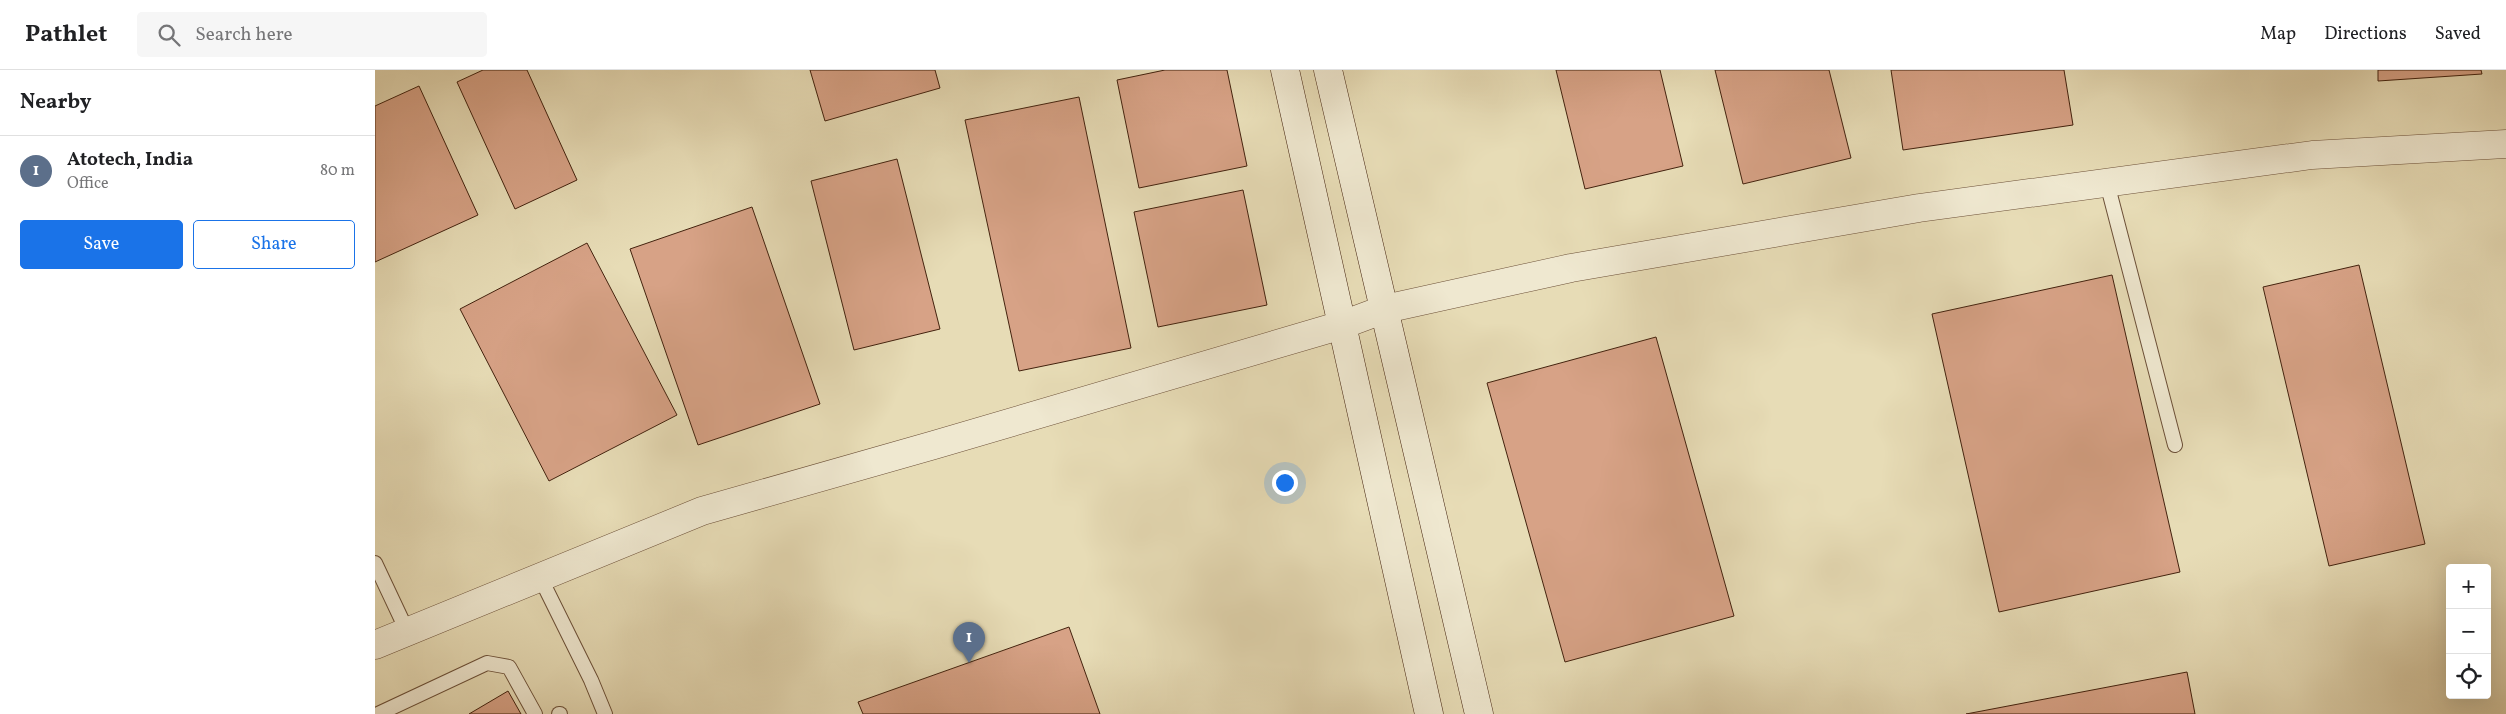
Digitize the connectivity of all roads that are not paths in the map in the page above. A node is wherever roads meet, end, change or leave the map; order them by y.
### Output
1 (1285, 70) edge
2 (1328, 70) edge
3 (2506, 144) edge
4 (2107, 182) junction
5 (1385, 309) junction
6 (1342, 325) junction
7 (2175, 445) dead end
8 (375, 563) edge
9 (540, 577) junction
10 (407, 631) junction
11 (375, 645) edge
12 (379, 714) edge
13 (535, 714) edge
14 (605, 714) edge
15 (1429, 714) edge
16 (1479, 714) edge

1 - 6 street
2 - 5 street
3 - 4 street
4 - 5 street
4 - 7 lane
5 - 6 street
5 - 16 street
6 - 9 street
6 - 15 street
8 - 10 lane
9 - 10 street
9 - 14 lane
10 - 11 street
12 - 13 lane

